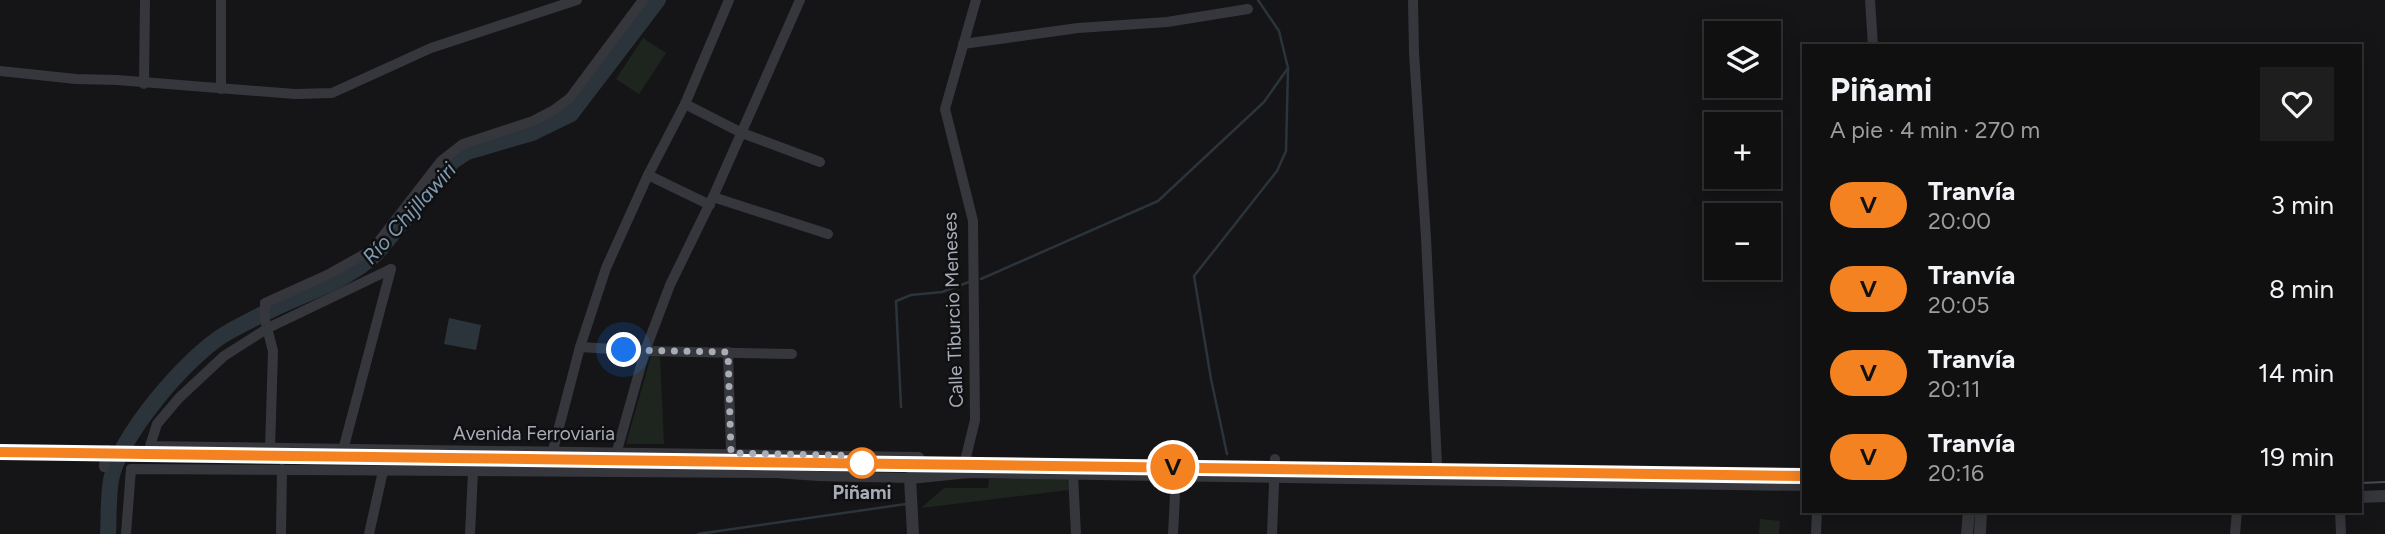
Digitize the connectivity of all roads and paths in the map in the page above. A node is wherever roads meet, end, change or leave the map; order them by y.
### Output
1 (145, 0) edge
2 (221, 0) edge
3 (577, 0) edge
4 (643, 0) edge
5 (729, 0) edge
6 (800, 0) edge
7 (976, 0) edge
8 (1413, 0) edge
9 (1870, 0) edge
10 (1248, 9) dead end
11 (963, 44) junction
12 (1873, 44) edge
13 (0, 71) edge
14 (144, 84) junction
15 (221, 89) junction
16 (685, 104) junction
17 (742, 133) junction
18 (820, 162) dead end
19 (648, 175) junction
20 (712, 201) junction
21 (828, 234) dead end
22 (266, 319) junction
23 (580, 347) junction
24 (645, 351) junction
25 (728, 352) junction
26 (792, 354) dead end
27 (270, 449) junction
28 (107, 450) dead end
29 (343, 450) junction
30 (508, 450) junction
31 (554, 450) junction
32 (617, 451) junction
33 (731, 453) junction
34 (966, 457) dead end
35 (1275, 459) dead end
36 (1437, 464) dead end
37 (104, 467) dead end
38 (282, 469) junction
39 (383, 471) junction
40 (496, 471) junction
41 (473, 472) junction
42 (1073, 475) junction
43 (1175, 475) junction
44 (1276, 475) junction
45 (910, 478) junction
46 (1802, 485) edge
47 (2385, 496) edge
48 (2362, 497) edge
49 (1817, 513) edge
50 (1969, 513) edge
51 (1982, 513) edge
52 (2236, 513) edge
53 (2340, 513) edge
54 (127, 534) edge
55 (282, 534) edge
56 (369, 534) edge
57 (470, 534) edge
58 (913, 534) edge
59 (1076, 534) edge
60 (1173, 534) edge
61 (1272, 534) edge
62 (1816, 534) edge
63 (1967, 534) edge
64 (1980, 534) edge
65 (2235, 534) edge
66 (2341, 534) edge

1 - 14 street
2 - 15 street
3 - 15 street
4 - 22 street
5 - 16 street
6 - 17 street
7 - 11 street, Calle Tiburcio Meneses
8 - 36 street
9 - 12 street
10 - 11 street
11 - 34 street, Calle Tiburcio Meneses
13 - 14 street
14 - 15 street
16 - 17 street
16 - 19 street
17 - 18 street
17 - 20 street
19 - 20 street
19 - 23 street
20 - 21 street
20 - 24 street
22 - 27 street
22 - 27 street, Avenida Ferroviaria
22 - 29 street
23 - 24 street
23 - 31 street
24 - 25 street
24 - 32 street
25 - 26 street
25 - 33 street
27 - 29 street, Avenida Ferroviaria
28 - 37 street
29 - 30 street, Avenida Ferroviaria
30 - 31 street, Avenida Ferroviaria
30 - 40 street
31 - 32 street, Avenida Ferroviaria
32 - 33 street, Avenida Ferroviaria
33 - 45 street, Avenida Ferroviaria
35 - 44 street
38 - 39 street, Avenida Ferroviaria
38 - 54 street, Avenida Ferroviaria
38 - 55 street
39 - 41 street, Avenida Ferroviaria
39 - 56 street
40 - 41 street, Avenida Ferroviaria
40 - 45 street, Avenida Ferroviaria
41 - 57 street
42 - 43 street
42 - 45 street
42 - 59 street
43 - 44 street
43 - 60 street
44 - 46 street
44 - 61 street
45 - 58 street
47 - 48 street
49 - 62 street
50 - 63 street
51 - 64 street
52 - 65 street
53 - 66 street

